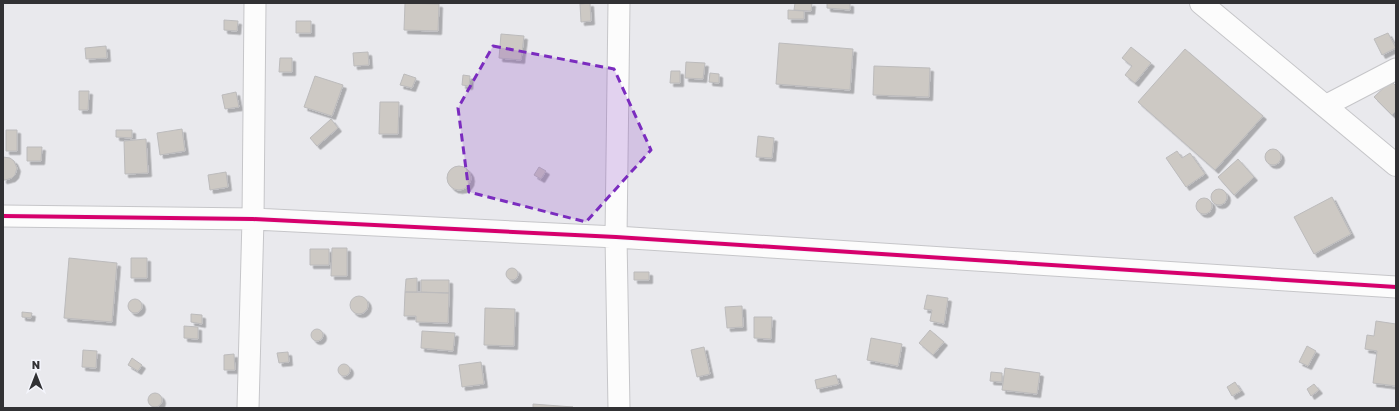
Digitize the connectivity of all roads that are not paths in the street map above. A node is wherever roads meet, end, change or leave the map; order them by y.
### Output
1 (255, 3) edge
2 (619, 3) edge
3 (1201, 3) edge
4 (1396, 69) edge
5 (1325, 106) junction
6 (1396, 165) edge
7 (3, 216) edge
8 (253, 219) junction
9 (616, 237) junction
10 (1396, 287) edge
11 (248, 408) edge
12 (619, 408) edge

1 - 8 street
2 - 9 street
3 - 5 main road
4 - 5 street
5 - 6 main road
7 - 8 street
8 - 9 street
8 - 11 street
9 - 10 street
9 - 12 street

